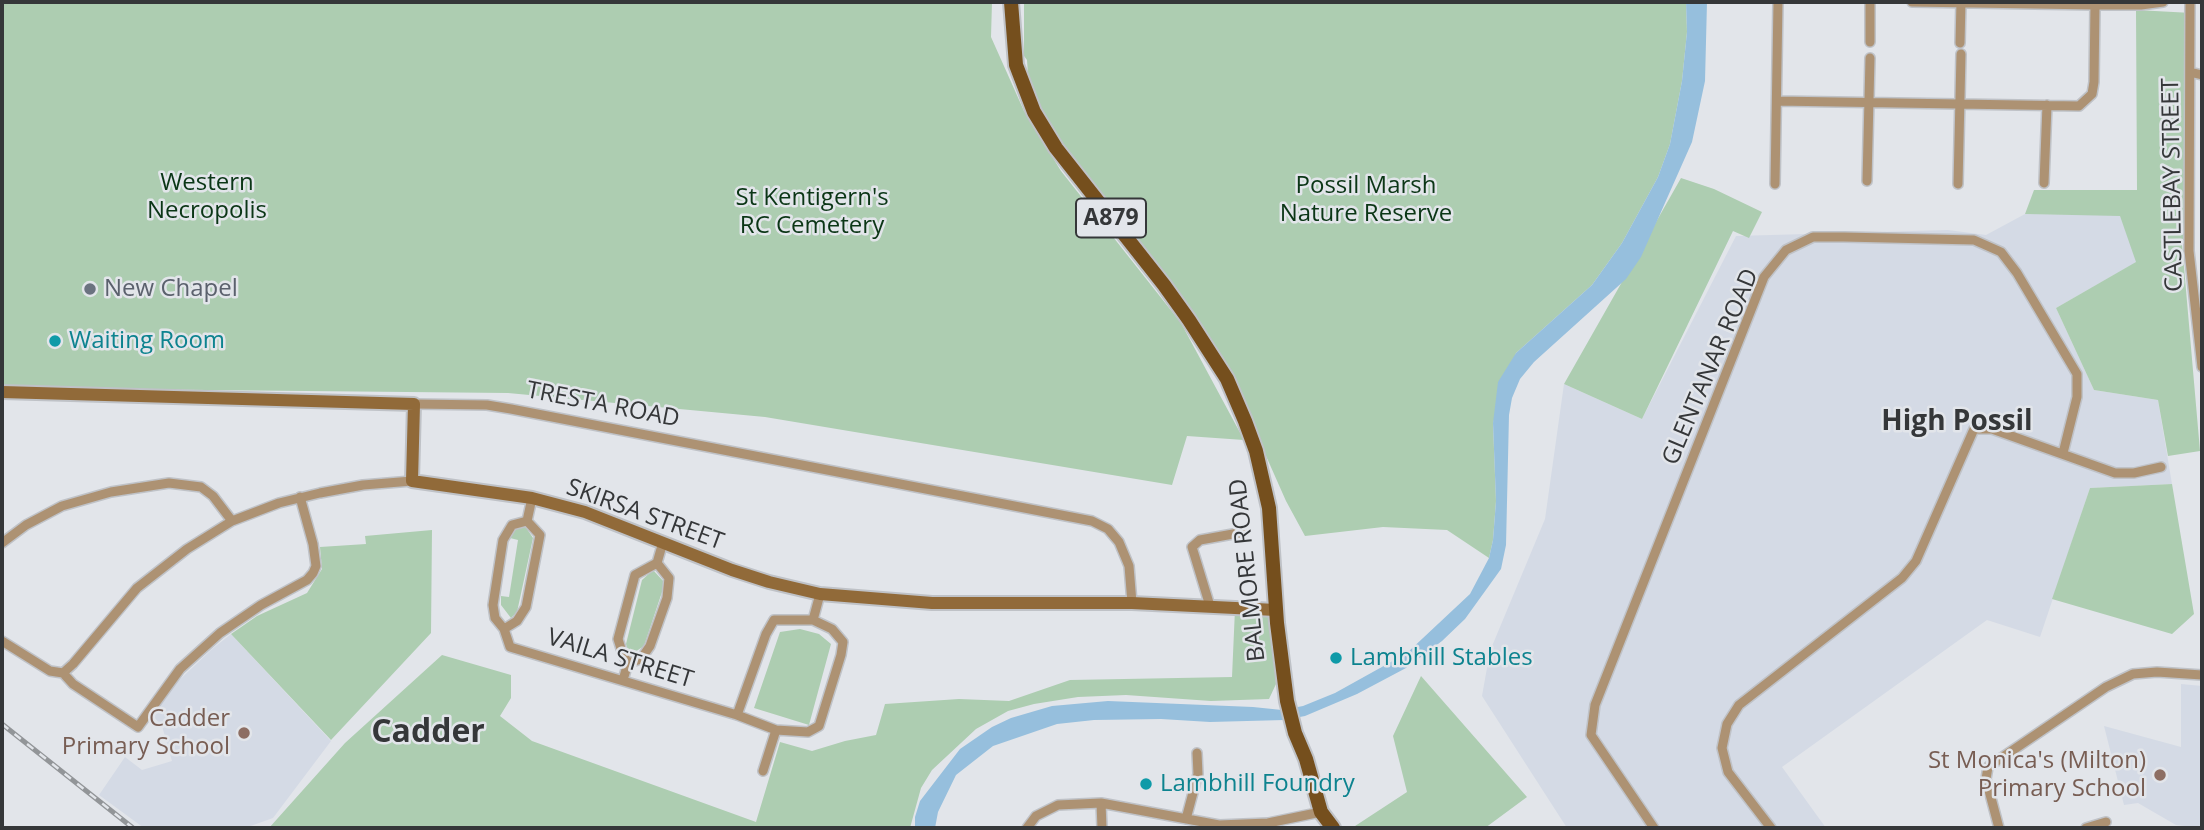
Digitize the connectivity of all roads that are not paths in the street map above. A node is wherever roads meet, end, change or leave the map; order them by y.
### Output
1 (1011, 2) edge
2 (1778, 2) edge
3 (1870, 2) edge
4 (1912, 2) edge
5 (1961, 2) edge
6 (2163, 2) edge
7 (2190, 2) edge
8 (2049, 3) edge
9 (2141, 3) edge
10 (2095, 5) junction
11 (1870, 43) dead end
12 (1960, 43) dead end
13 (1961, 54) dead end
14 (1870, 58) dead end
15 (2190, 72) junction
16 (2202, 75) edge
17 (1777, 101) junction
18 (1868, 102) junction
19 (1960, 104) junction
20 (2047, 105) junction
21 (1867, 181) dead end
22 (2043, 183) dead end
23 (1775, 184) dead end
24 (1958, 184) dead end
25 (2202, 250) edge
26 (2189, 251) junction
27 (2202, 367) edge
28 (2, 392) edge
29 (414, 404) junction
30 (2063, 453) junction
31 (2161, 467) dead end
32 (412, 481) junction
33 (300, 497) junction
34 (532, 498) junction
35 (232, 521) junction
36 (527, 521) junction
37 (1244, 532) dead end
38 (663, 542) junction
39 (2, 543) edge
40 (656, 563) junction
41 (820, 594) junction
42 (1132, 603) junction
43 (1210, 606) junction
44 (1276, 610) junction
45 (813, 620) junction
46 (504, 629) junction
47 (2, 641) edge
48 (628, 663) junction
49 (62, 673) junction
50 (2202, 675) edge
51 (623, 680) junction
52 (737, 715) junction
53 (776, 730) junction
54 (1197, 753) dead end
55 (763, 771) dead end
56 (1101, 803) junction
57 (1321, 811) junction
58 (1186, 819) junction
59 (2106, 822) dead end
60 (1219, 827) edge
61 (1027, 828) edge
62 (1102, 828) edge
63 (1333, 828) edge
64 (1654, 828) edge
65 (1771, 828) edge
66 (1999, 828) edge
67 (2086, 828) edge

1 - 44 main road, BALMORE ROAD / A879
2 - 17 street
3 - 11 street
4 - 5 street
5 - 8 street
5 - 12 street
6 - 9 street
7 - 15 street, CASTLEBAY STREET
8 - 10 street
9 - 10 street
10 - 20 street
13 - 19 street
14 - 18 street
15 - 16 street
15 - 26 street, CASTLEBAY STREET
17 - 18 street
17 - 23 street
18 - 19 street
18 - 21 street
19 - 20 street
19 - 24 street
20 - 22 street
25 - 26 street
26 - 27 street, CASTLEBAY STREET
28 - 29 street, TRESTA ROAD
29 - 32 street
29 - 42 street, TRESTA ROAD
30 - 31 street
30 - 64 street, GLENTANAR ROAD
30 - 65 street
32 - 33 street, SKIRSA STREET
32 - 34 street, SKIRSA STREET
33 - 35 street, SKIRSA STREET
33 - 49 street
34 - 36 street
34 - 38 street, SKIRSA STREET
35 - 39 street
35 - 49 street, SKIRSA STREET
36 - 46 street, VAILA STREET
36 - 46 street, VAILA STREET
37 - 43 street
38 - 40 street
38 - 41 street, SKIRSA STREET
40 - 48 street
40 - 48 street
41 - 42 street, SKIRSA STREET
41 - 45 street
42 - 43 street, SKIRSA STREET
43 - 44 street, SKIRSA STREET
44 - 57 main road, BALMORE ROAD / A879
45 - 52 street
45 - 53 street
46 - 51 street, VAILA STREET
47 - 49 street
48 - 51 street
50 - 66 street
51 - 52 street, VAILA STREET
52 - 53 street, VAILA STREET
53 - 55 street
54 - 58 street
56 - 58 street
56 - 61 street
56 - 62 street
57 - 60 street
57 - 63 main road, A879
58 - 60 street
59 - 67 street

